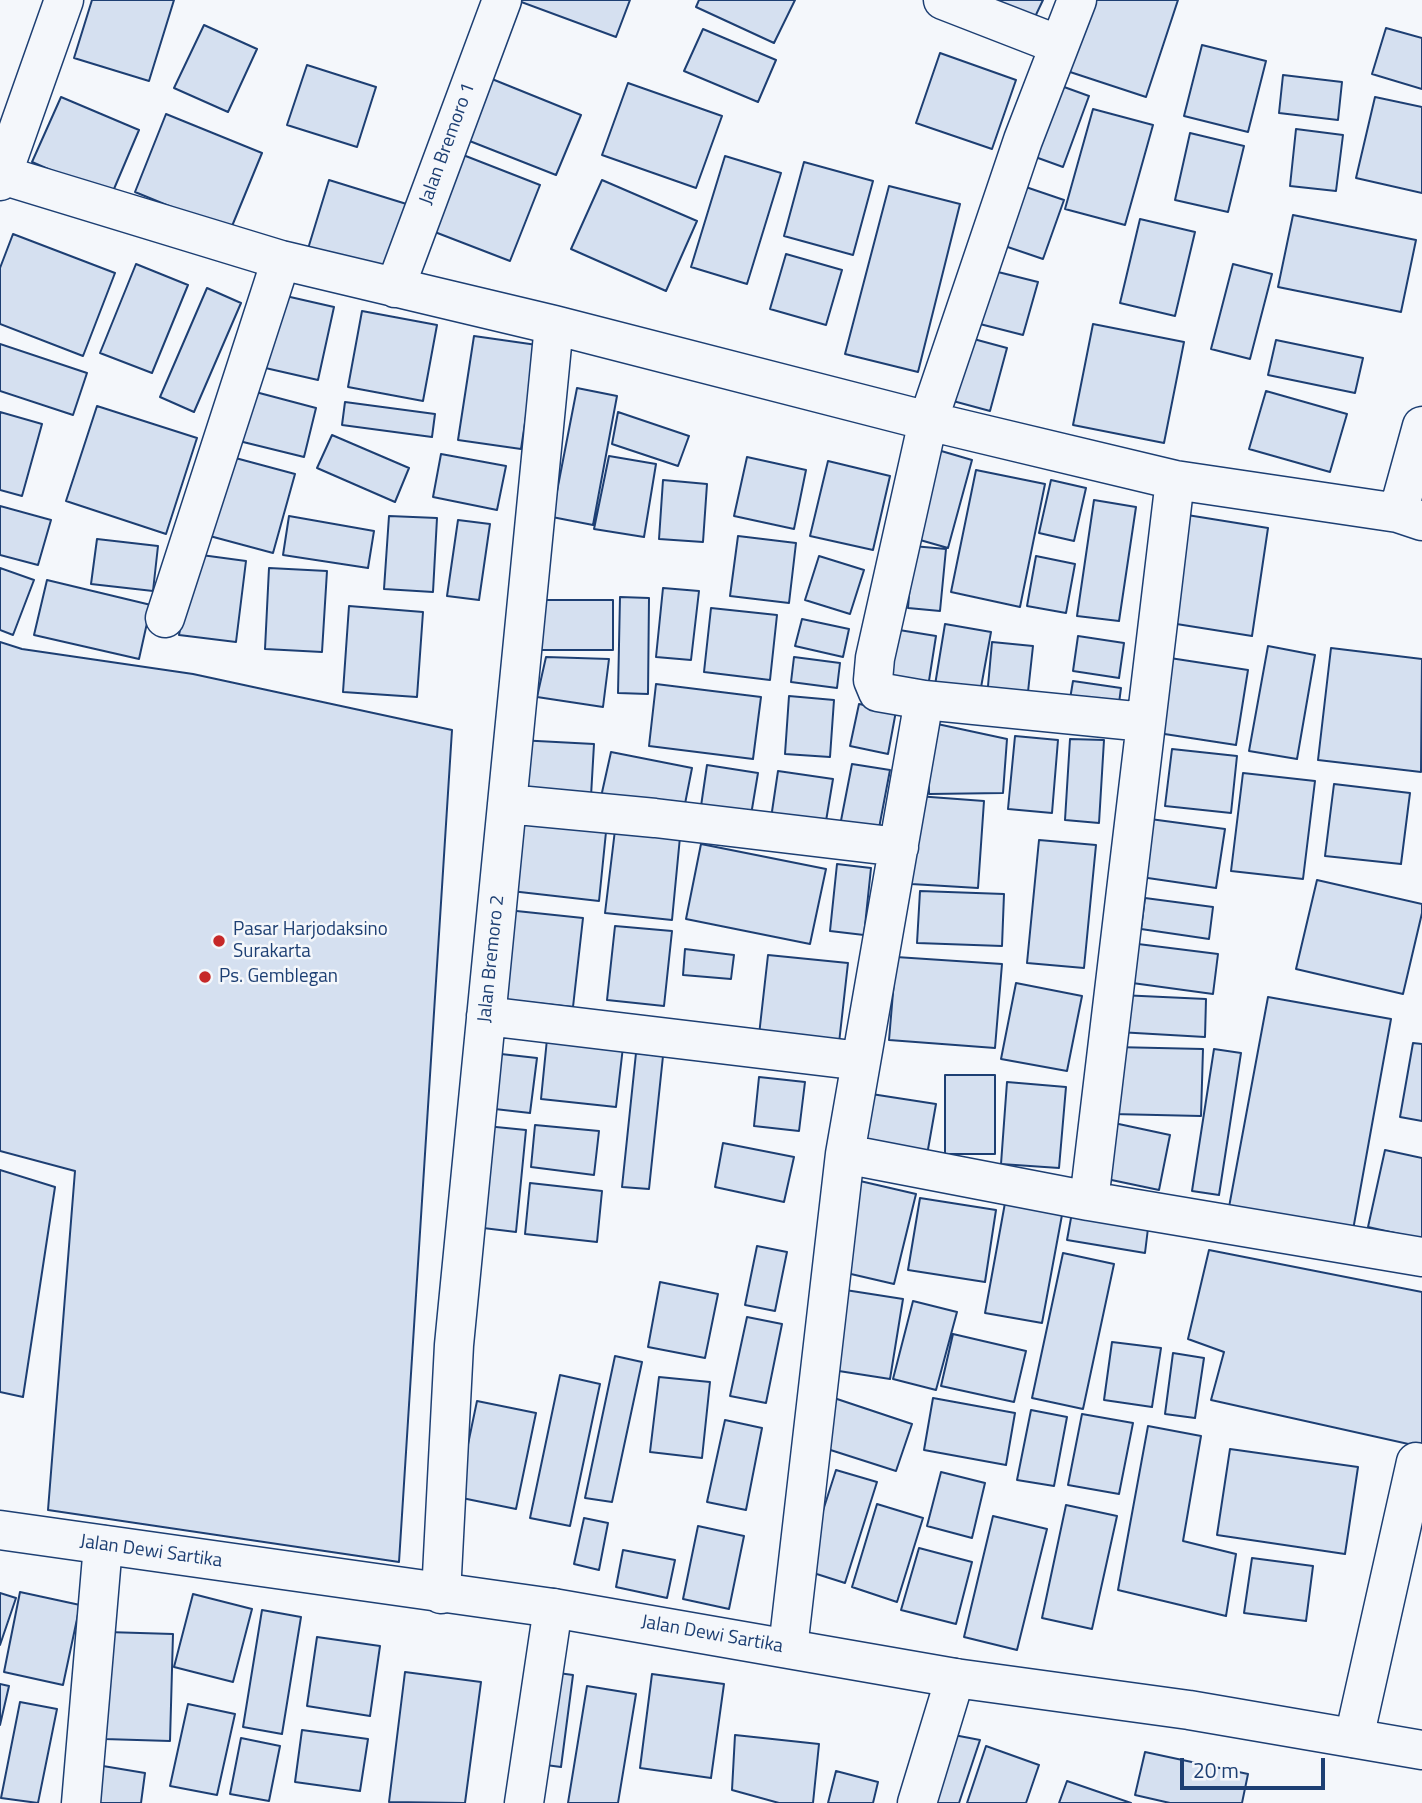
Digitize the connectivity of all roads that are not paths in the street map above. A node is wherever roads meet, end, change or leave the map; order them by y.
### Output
1 (64, 0) edge
2 (502, 0) edge
3 (943, 0) edge
4 (1077, 0) edge
5 (1059, 46) junction
6 (1, 178) edge
7 (281, 260) junction
8 (395, 288) junction
9 (554, 325) junction
10 (928, 421) junction
11 (1422, 426) edge
12 (1175, 480) junction
13 (1410, 517) edge
14 (165, 618) dead end
15 (924, 700) junction
16 (1145, 722) junction
17 (507, 804) junction
18 (899, 847) junction
19 (486, 1016) junction
20 (861, 1061) junction
21 (845, 1154) junction
22 (1089, 1201) junction
23 (1422, 1257) edge
24 (1416, 1462) dead end
25 (0, 1530) edge
26 (103, 1545) junction
27 (441, 1594) junction
28 (553, 1608) junction
29 (788, 1648) junction
30 (955, 1678) junction
31 (1354, 1738) junction
32 (1422, 1750) edge
33 (81, 1803) edge
34 (524, 1803) edge
35 (917, 1803) edge

1 - 6 street
2 - 8 street, Jalan Bremoro 1
3 - 5 street
4 - 5 street
5 - 10 street
6 - 7 street
7 - 8 street
7 - 14 street
8 - 9 street
9 - 10 street
9 - 17 street, Jalan Bremoro 2
10 - 12 street
10 - 15 street
11 - 13 street
12 - 13 street
12 - 16 street
15 - 16 street
15 - 18 street
16 - 22 street
17 - 18 street
17 - 19 street, Jalan Bremoro 2
18 - 20 street
19 - 20 street
19 - 27 street, Jalan Bremoro 2
20 - 21 street
21 - 22 street
21 - 29 street
22 - 23 street
24 - 31 street
25 - 26 street, Jalan Dewi Sartika
26 - 27 street, Jalan Dewi Sartika
26 - 33 street
27 - 28 street, Jalan Dewi Sartika
28 - 29 street, Jalan Dewi Sartika
28 - 34 street
29 - 30 street, Jalan Dewi Sartika
30 - 31 street, Jalan Dewi Sartika
30 - 35 street
31 - 32 street, Jalan Dewi Sartika

